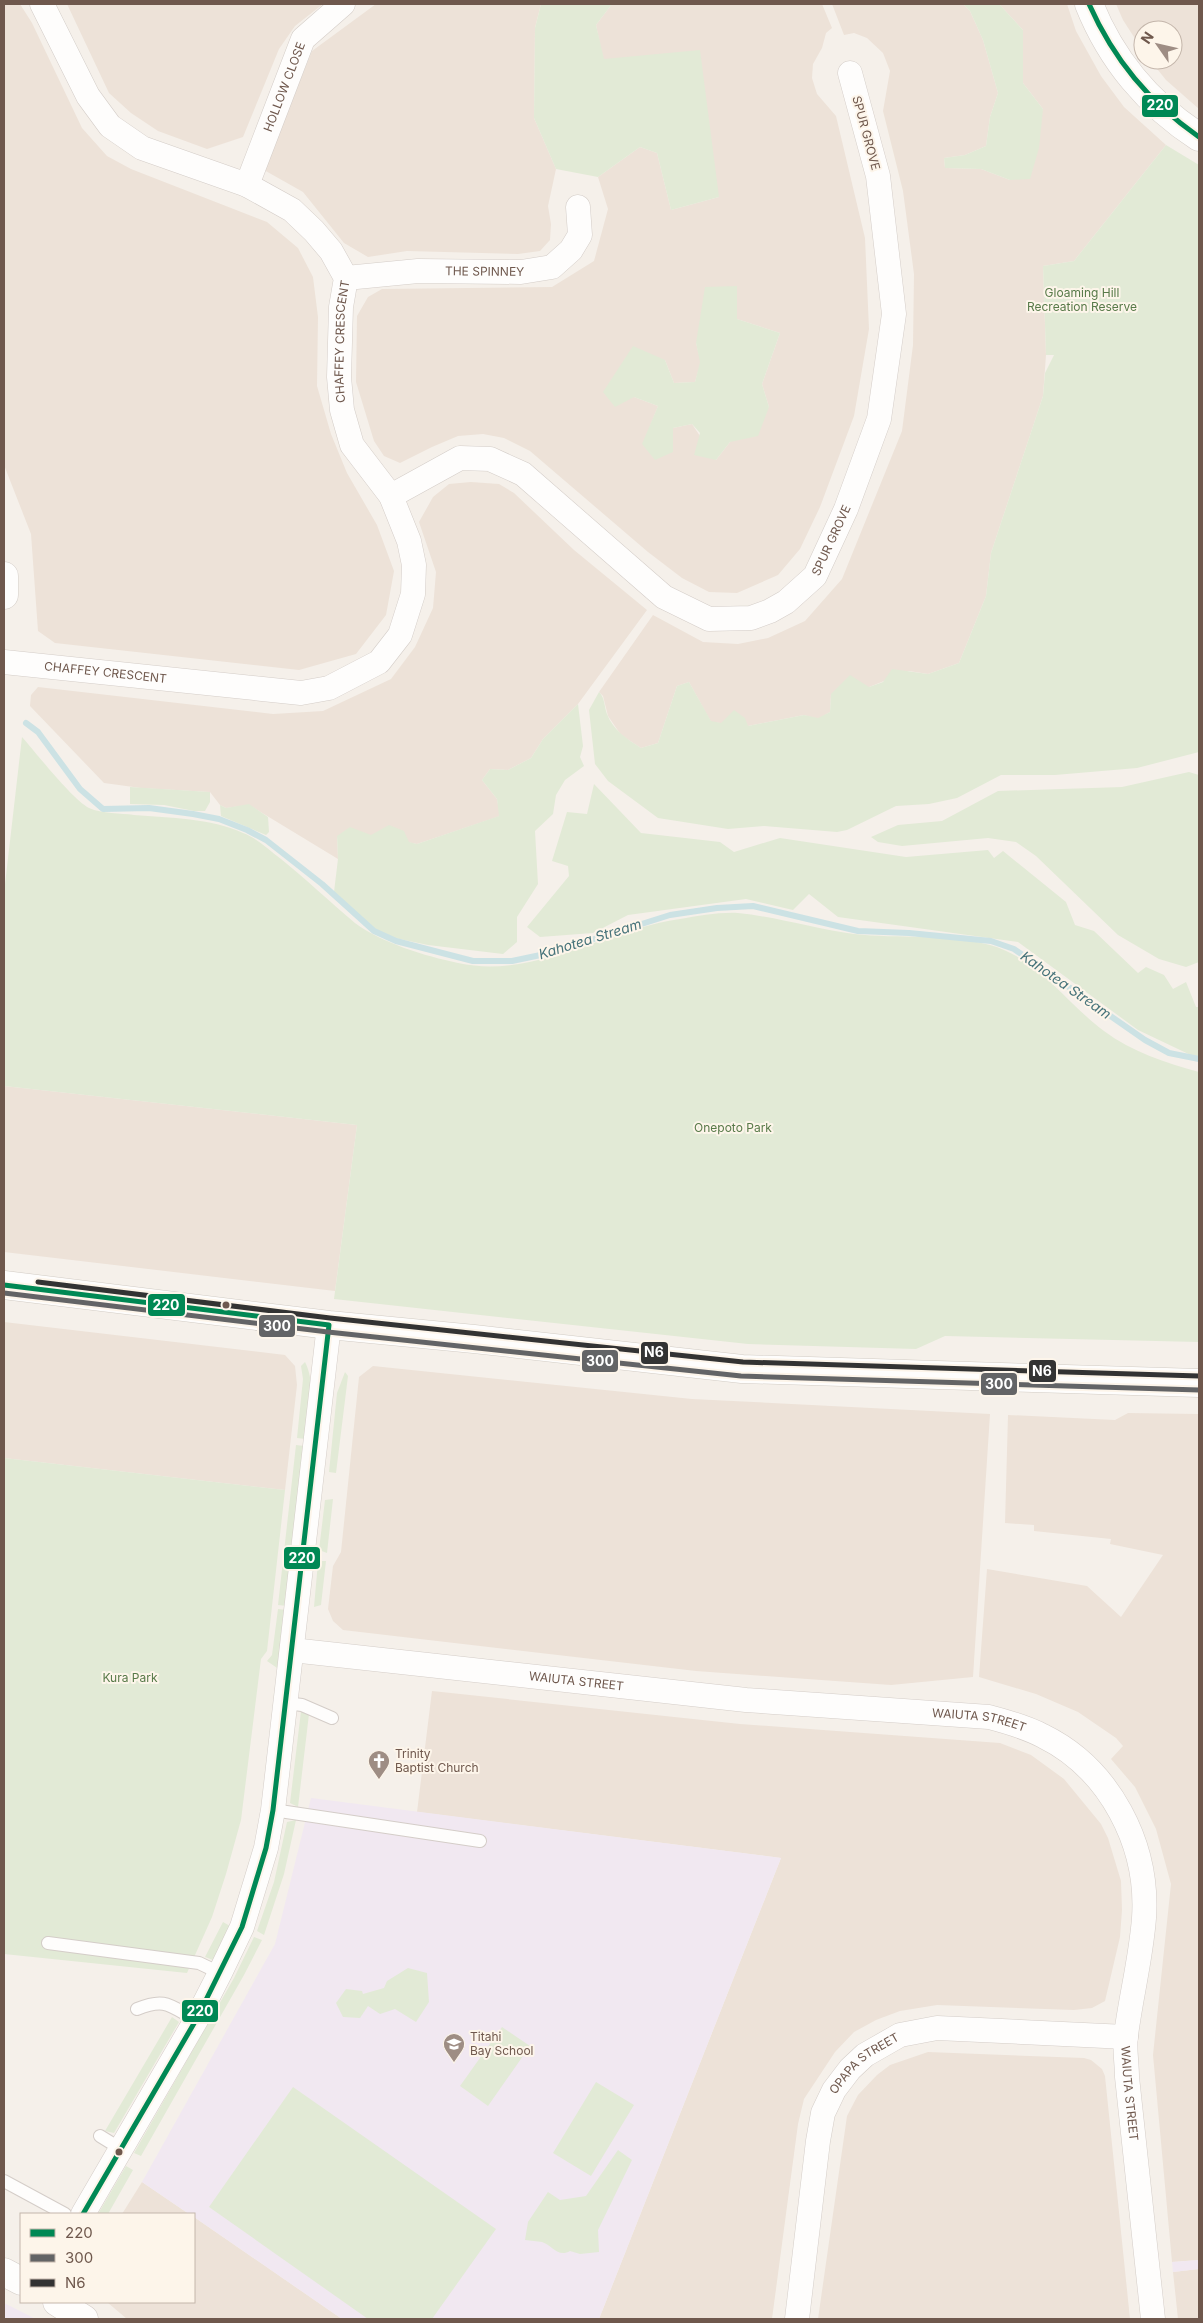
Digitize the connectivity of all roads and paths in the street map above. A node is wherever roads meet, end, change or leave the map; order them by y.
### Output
1 (42, 4) edge
2 (343, 4) edge
3 (1089, 4) edge
4 (850, 73) dead end
5 (1199, 137) edge
6 (248, 185) junction
7 (578, 207) dead end
8 (346, 278) junction
9 (390, 496) junction
10 (4, 576) edge
11 (4, 595) edge
12 (4, 662) edge
13 (4, 1285) edge
14 (328, 1325) junction
15 (1199, 1382) edge
16 (292, 1650) junction
17 (286, 1703) junction
18 (332, 1718) dead end
19 (273, 1810) junction
20 (480, 1840) dead end
21 (48, 1943) dead end
22 (220, 1973) junction
23 (137, 2009) dead end
24 (196, 2020) junction
25 (1126, 2037) junction
26 (100, 2136) dead end
27 (121, 2149) junction
28 (4, 2181) edge
29 (64, 2213) edge
30 (84, 2213) edge
31 (4, 2272) edge
32 (20, 2280) edge
33 (60, 2303) edge
34 (84, 2319) edge
35 (797, 2319) edge
36 (1153, 2319) edge

1 - 6 street, CHAFFEY CRESCENT
2 - 6 street, HOLLOW CLOSE
3 - 5 main road
4 - 9 street, SPUR GROVE
6 - 8 street, CHAFFEY CRESCENT
7 - 8 street, THE SPINNEY
8 - 9 street, CHAFFEY CRESCENT
9 - 12 street, CHAFFEY CRESCENT
10 - 11 main road
13 - 14 main road
14 - 15 main road
14 - 16 street
16 - 17 street
16 - 25 street, WAIUTA STREET
17 - 18 lane
17 - 19 street
19 - 20 lane
19 - 22 street
21 - 22 lane
22 - 24 street
23 - 24 lane
24 - 27 street
25 - 35 street, OPAPA STREET
25 - 36 street, WAIUTA STREET
26 - 27 lane
27 - 30 street
28 - 29 lane
31 - 32 main road
33 - 34 main road

